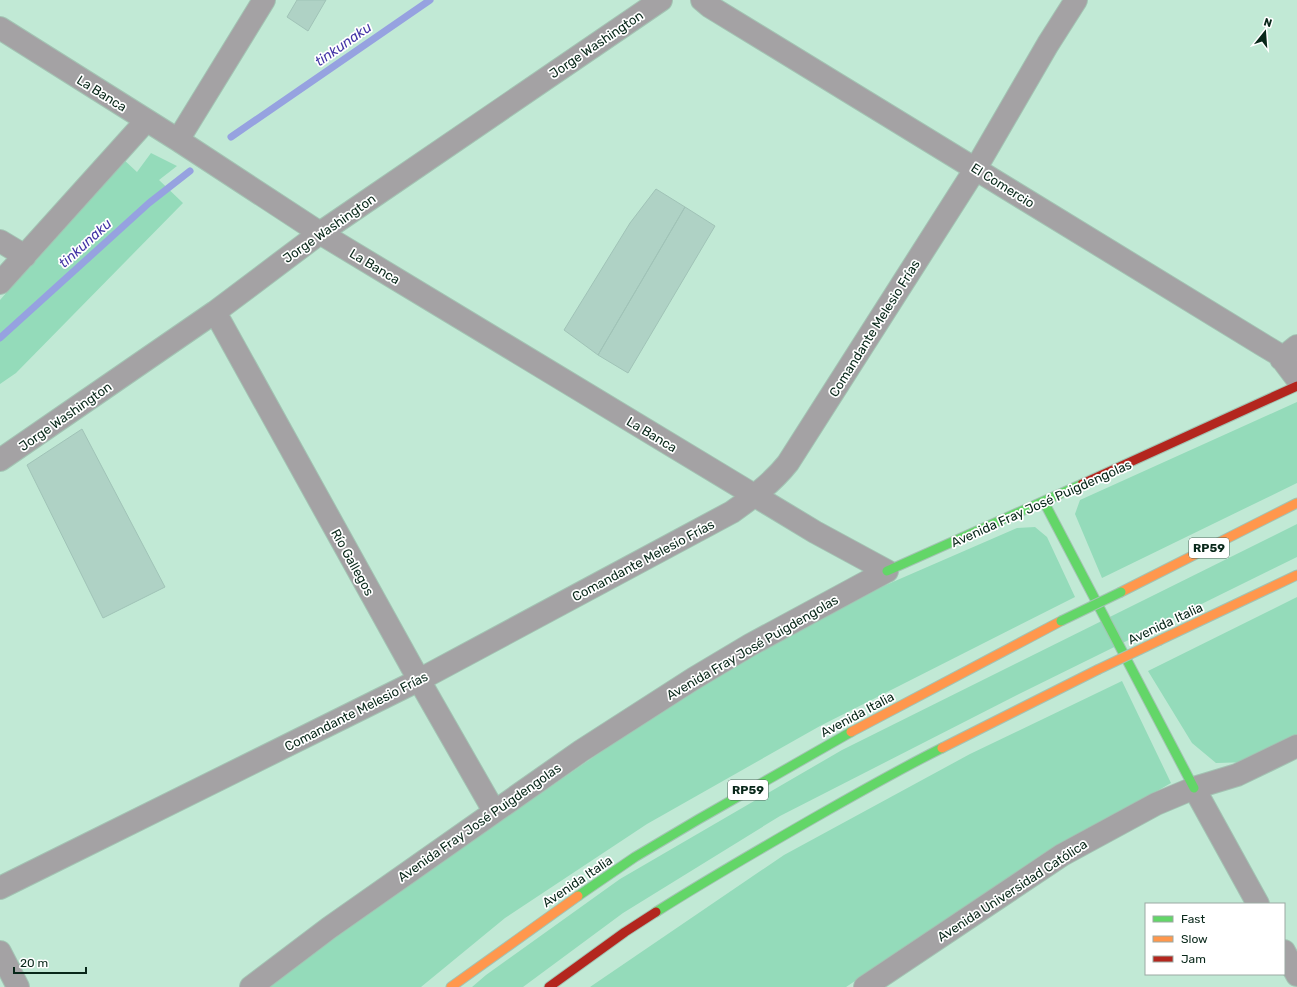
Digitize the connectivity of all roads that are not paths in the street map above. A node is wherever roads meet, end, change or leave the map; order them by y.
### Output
1 (264, 0) edge
2 (661, 0) edge
3 (702, 0) edge
4 (1076, 0) edge
5 (0, 28) edge
6 (146, 121) junction
7 (178, 140) junction
8 (976, 168) junction
9 (320, 233) junction
10 (0, 241) edge
11 (24, 256) junction
12 (0, 283) edge
13 (215, 312) junction
14 (1289, 353) edge
15 (1297, 379) edge
16 (1297, 386) edge
17 (0, 460) edge
18 (755, 496) junction
19 (1044, 502) junction
20 (1297, 503) edge
21 (887, 571) junction
22 (1297, 575) edge
23 (419, 680) junction
24 (1297, 746) edge
25 (1194, 788) junction
26 (494, 811) junction
27 (0, 888) edge
28 (1257, 903) edge
29 (0, 952) edge
30 (1285, 954) edge
31 (1297, 975) edge
32 (18, 987) edge
33 (251, 987) edge
34 (451, 987) edge
35 (549, 987) edge
36 (865, 987) edge

1 - 7 street
2 - 9 street, Jorge Washington
3 - 8 street, El Comercio
4 - 8 street, Comandante Melesio Frías
5 - 6 street, La Banca
6 - 7 street, La Banca
6 - 11 street
7 - 9 street, La Banca
8 - 14 street, El Comercio
8 - 18 street, Comandante Melesio Frías
9 - 13 street, Jorge Washington
9 - 18 street, La Banca
10 - 11 street
11 - 12 street
13 - 17 street, Jorge Washington
13 - 23 street, Río Gallegos
14 - 15 street, El Comercio
16 - 19 main road, Avenida Fray José Puigdengolas
18 - 21 street, La Banca
18 - 23 street, Comandante Melesio Frías
19 - 21 main road, Avenida Fray José Puigdengolas
19 - 25 main road
20 - 34 main road, Avenida Italia / RP59, bridge
21 - 26 street, Avenida Fray José Puigdengolas
22 - 35 main road, Avenida Italia, bridge
23 - 26 street, Río Gallegos
23 - 27 street, Comandante Melesio Frías
24 - 25 street, Avenida Universidad Católica
25 - 28 street
25 - 36 street, Avenida Universidad Católica
26 - 33 street, Avenida Fray José Puigdengolas
29 - 32 street
30 - 31 street

